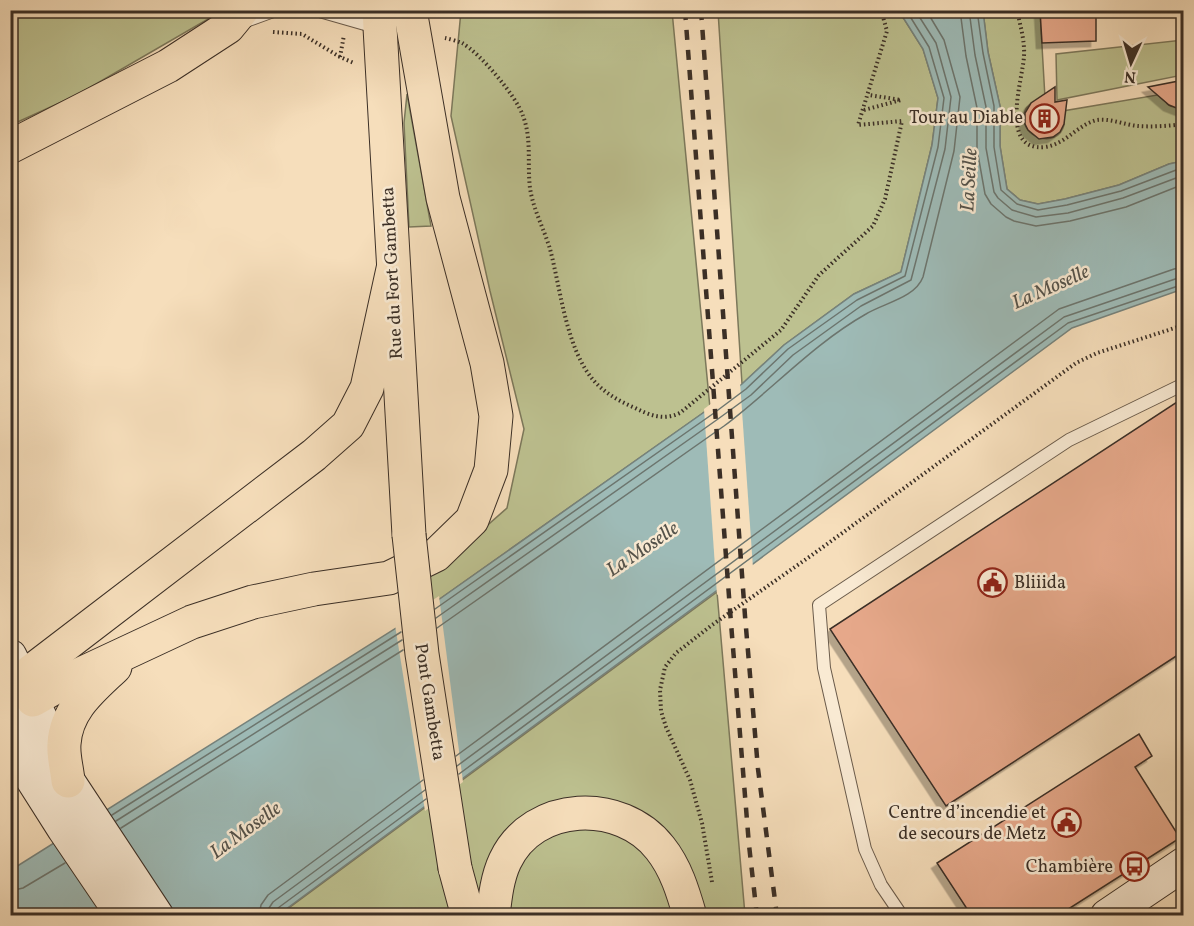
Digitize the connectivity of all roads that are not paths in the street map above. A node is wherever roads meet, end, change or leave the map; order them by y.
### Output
1 (276, 10) edge
2 (316, 10) edge
3 (410, 10) edge
4 (235, 19) edge
5 (380, 19) edge
6 (10, 147) edge
7 (393, 269) junction
8 (1184, 384) edge
9 (408, 535) joint
10 (136, 648) junction
11 (15, 696) edge
12 (10, 744) edge
13 (10, 776) edge
14 (55, 788) junction
15 (76, 821) junction
16 (1184, 864) edge
17 (123, 915) edge
18 (157, 915) edge
19 (468, 915) edge
20 (493, 915) edge
21 (690, 915) edge
22 (903, 915) edge
23 (1107, 915) edge

1 - 4 lane
2 - 5 lane
3 - 10 main road
4 - 6 main road
5 - 7 main road, Rue du Fort Gambetta
7 - 9 main road, Rue du Fort Gambetta
7 - 11 main road
8 - 22 lane
9 - 19 main road, Pont Gambetta, bridge
10 - 11 main road
10 - 14 main road
11 - 14 main road
12 - 14 main road
13 - 14 main road
14 - 15 main road
15 - 17 main road
15 - 18 main road
16 - 23 main road
20 - 21 main road

